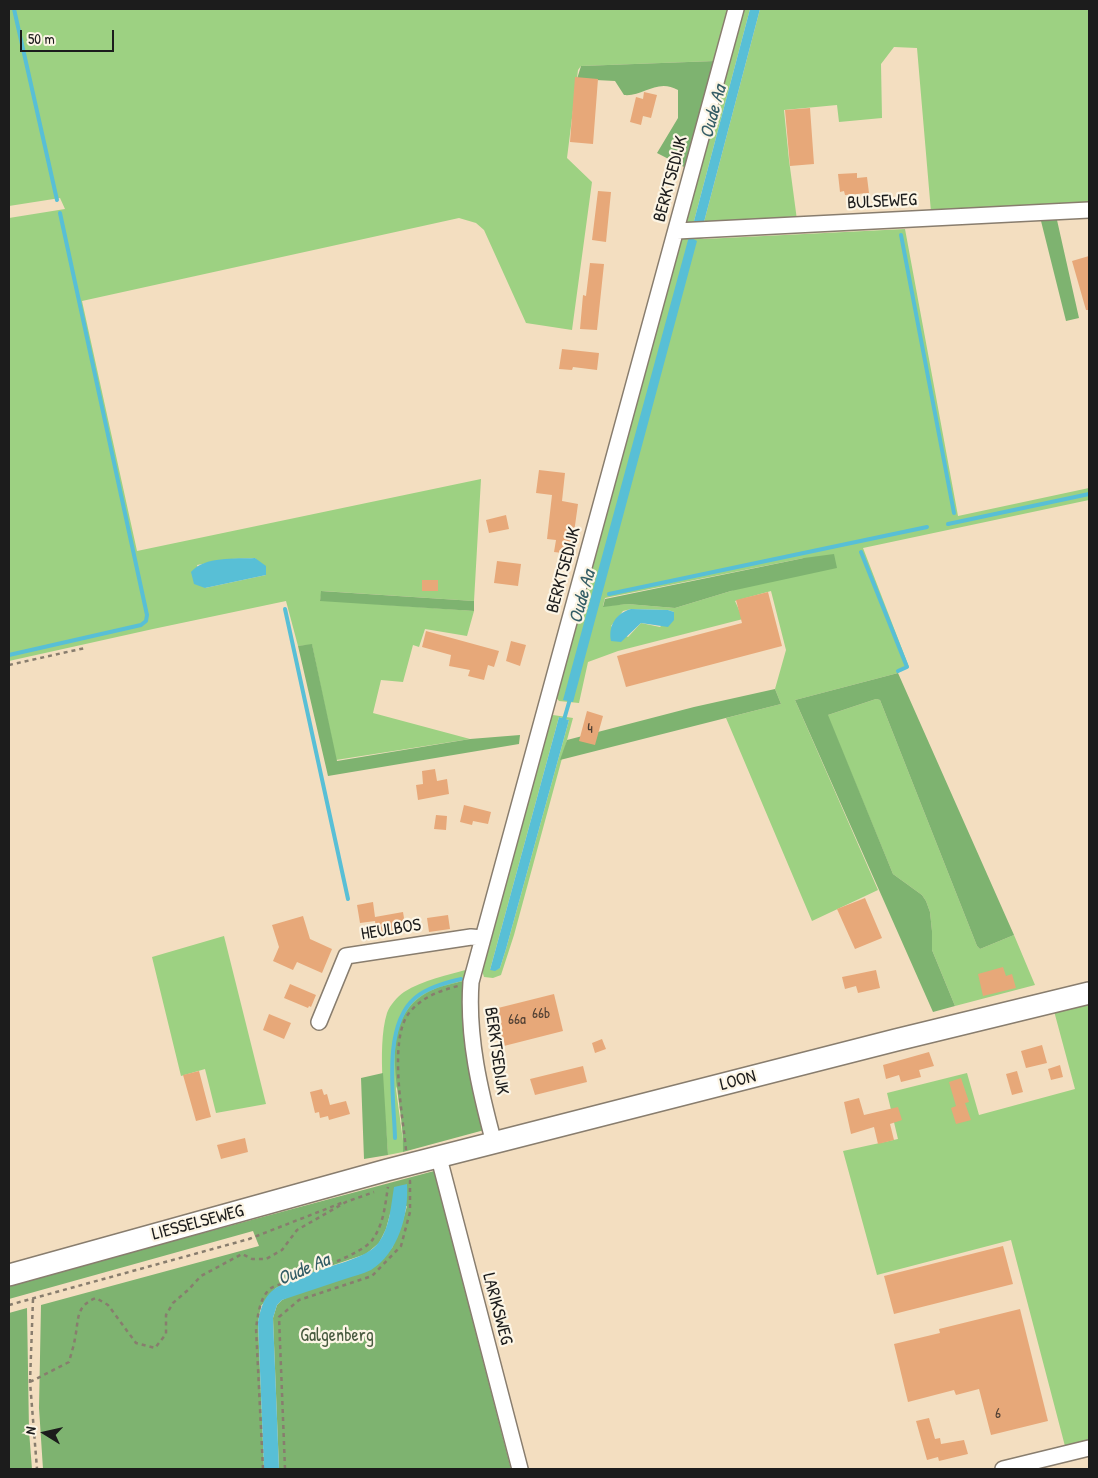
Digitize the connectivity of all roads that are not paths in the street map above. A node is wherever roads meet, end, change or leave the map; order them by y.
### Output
1 (736, 9) edge
2 (1089, 210) edge
3 (677, 231) junction
4 (483, 938) junction
5 (1089, 993) edge
6 (319, 1022) dead end
7 (494, 1144) junction
8 (439, 1158) junction
9 (392, 1182) joint
10 (9, 1275) edge
11 (1089, 1448) edge
12 (520, 1469) edge
13 (1003, 1469) edge

1 - 3 street, BERKTSEDIJK
2 - 3 street, BULSEWEG
3 - 4 street, BERKTSEDIJK
4 - 6 street, HEULBOS
4 - 7 street, BERKTSEDIJK
5 - 7 main road, LOON
7 - 8 main road, LOON
8 - 9 main road, LOON
8 - 12 street, LARIKSWEG
9 - 10 main road, LIESSELSEWEG
11 - 13 street

